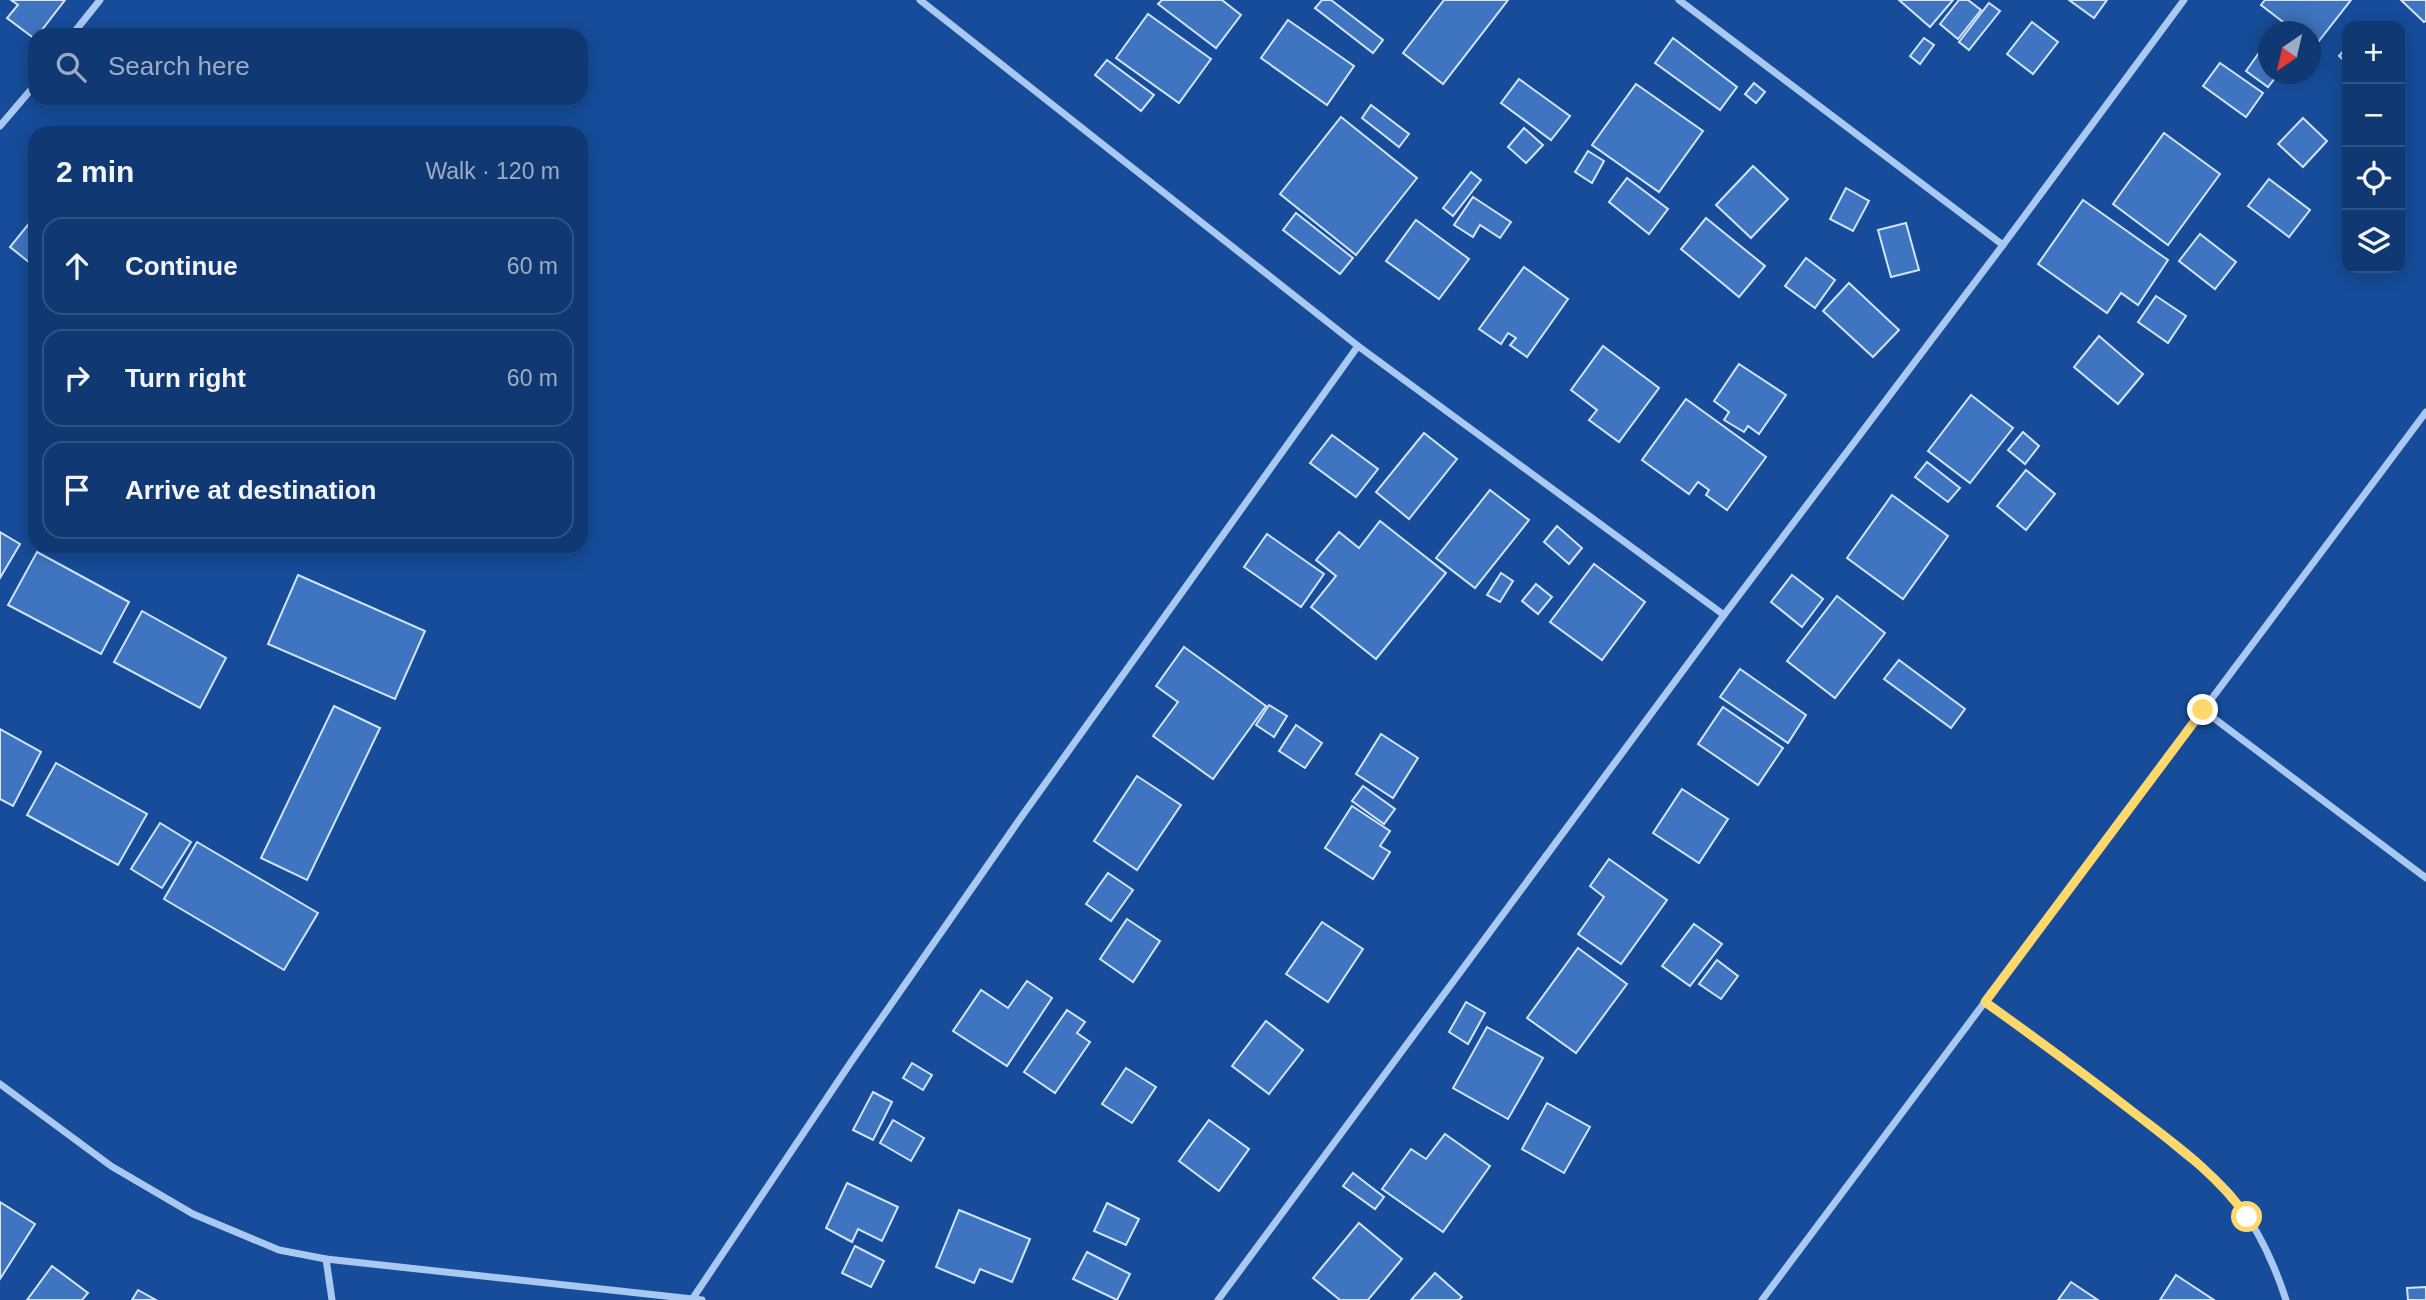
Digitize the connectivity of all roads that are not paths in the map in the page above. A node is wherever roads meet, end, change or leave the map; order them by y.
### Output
1 (100, 0) edge
2 (920, 0) edge
3 (1679, 0) edge
4 (2184, 0) edge
5 (78, 28) edge
6 (28, 94) edge
7 (0, 126) edge
8 (2003, 245) junction
9 (1358, 346) junction
10 (2426, 412) edge
11 (1724, 615) junction
12 (2203, 710) junction
13 (2426, 878) edge
14 (1985, 1002) junction
15 (0, 1084) edge
16 (326, 1259) junction
17 (693, 1298) junction
18 (332, 1300) edge
19 (702, 1300) edge
20 (1219, 1300) edge
21 (1762, 1300) edge
22 (2286, 1300) edge

1 - 5 street
2 - 9 street
3 - 8 street
4 - 8 street
6 - 7 street
8 - 11 street
9 - 11 street
9 - 17 street
10 - 12 street
11 - 20 street
12 - 13 street
12 - 14 street
14 - 21 street
14 - 22 street
15 - 16 street
16 - 17 street
16 - 18 street
17 - 19 street

